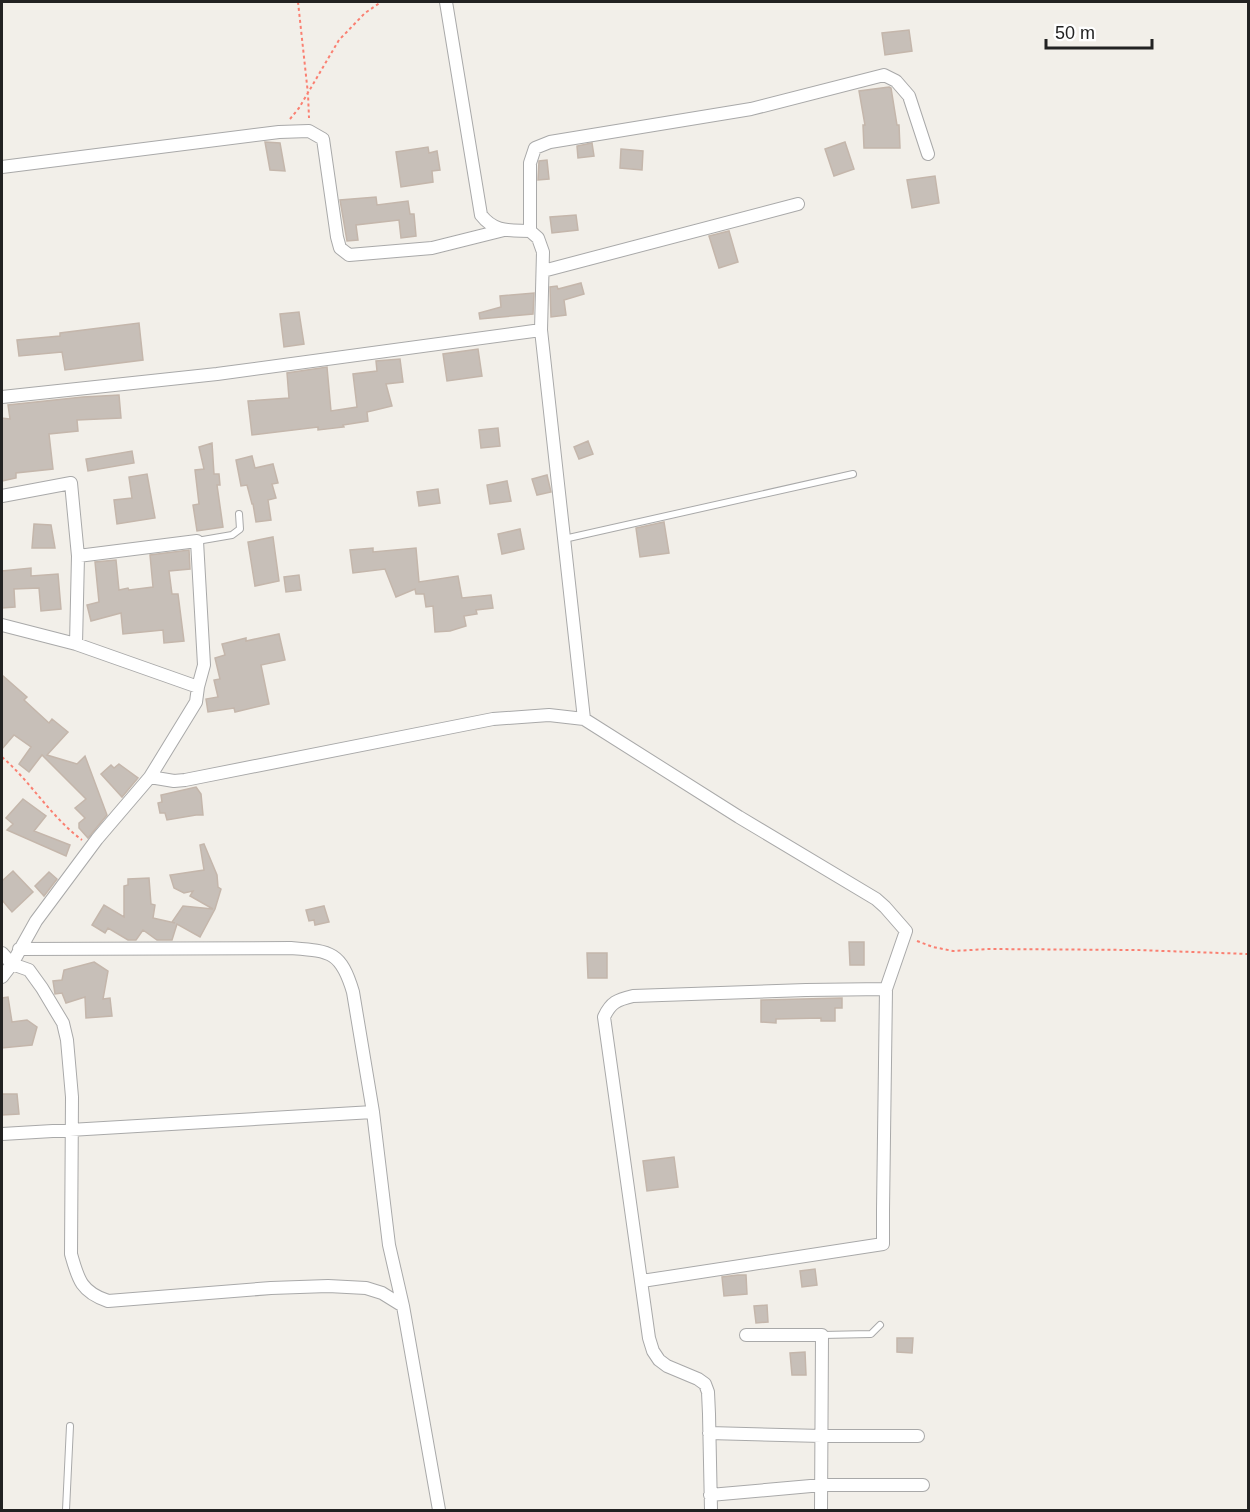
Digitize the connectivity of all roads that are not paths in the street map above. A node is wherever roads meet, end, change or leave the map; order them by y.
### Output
1 (446, 2) edge
2 (928, 154) dead end
3 (2, 167) edge
4 (798, 204) dead end
5 (504, 230) junction
6 (530, 231) junction
7 (543, 271) junction
8 (541, 330) junction
9 (2, 397) edge
10 (853, 474) dead end
11 (2, 496) edge
12 (239, 514) dead end
13 (564, 539) junction
14 (197, 541) junction
15 (78, 556) junction
16 (2, 625) edge
17 (76, 644) junction
18 (198, 687) junction
19 (584, 719) junction
20 (150, 777) junction
21 (19, 949) junction
22 (2, 953) edge
23 (12, 964) junction
24 (2, 976) edge
25 (886, 989) junction
26 (373, 1112) junction
27 (72, 1129) junction
28 (2, 1134) edge
29 (642, 1281) junction
30 (403, 1306) junction
31 (880, 1325) dead end
32 (746, 1335) dead end
33 (822, 1335) junction
34 (70, 1426) dead end
35 (709, 1433) junction
36 (822, 1436) junction
37 (918, 1436) dead end
38 (822, 1485) junction
39 (923, 1485) dead end
40 (710, 1495) junction
41 (66, 1510) edge
42 (439, 1510) edge
43 (711, 1510) edge
44 (821, 1510) edge

1 - 5 street
2 - 6 street
3 - 5 street
4 - 7 street
5 - 6 street
6 - 7 street
7 - 8 street
8 - 9 street
8 - 13 street
10 - 13 lane
11 - 15 street
12 - 14 lane
13 - 19 street
14 - 15 street
14 - 18 street
15 - 17 street
16 - 17 street
17 - 18 street
18 - 20 street
19 - 20 street
19 - 25 street
20 - 21 street
21 - 23 street
21 - 26 street
22 - 23 street
23 - 24 street
23 - 27 street
25 - 29 street
25 - 29 street
26 - 27 street
26 - 30 street
27 - 28 street
27 - 30 street
29 - 35 street
30 - 42 street
31 - 33 lane
32 - 33 street
33 - 36 street
34 - 41 lane
35 - 36 street
35 - 40 street
36 - 37 street
36 - 38 street
38 - 39 street
38 - 40 street
38 - 44 street
40 - 43 street

